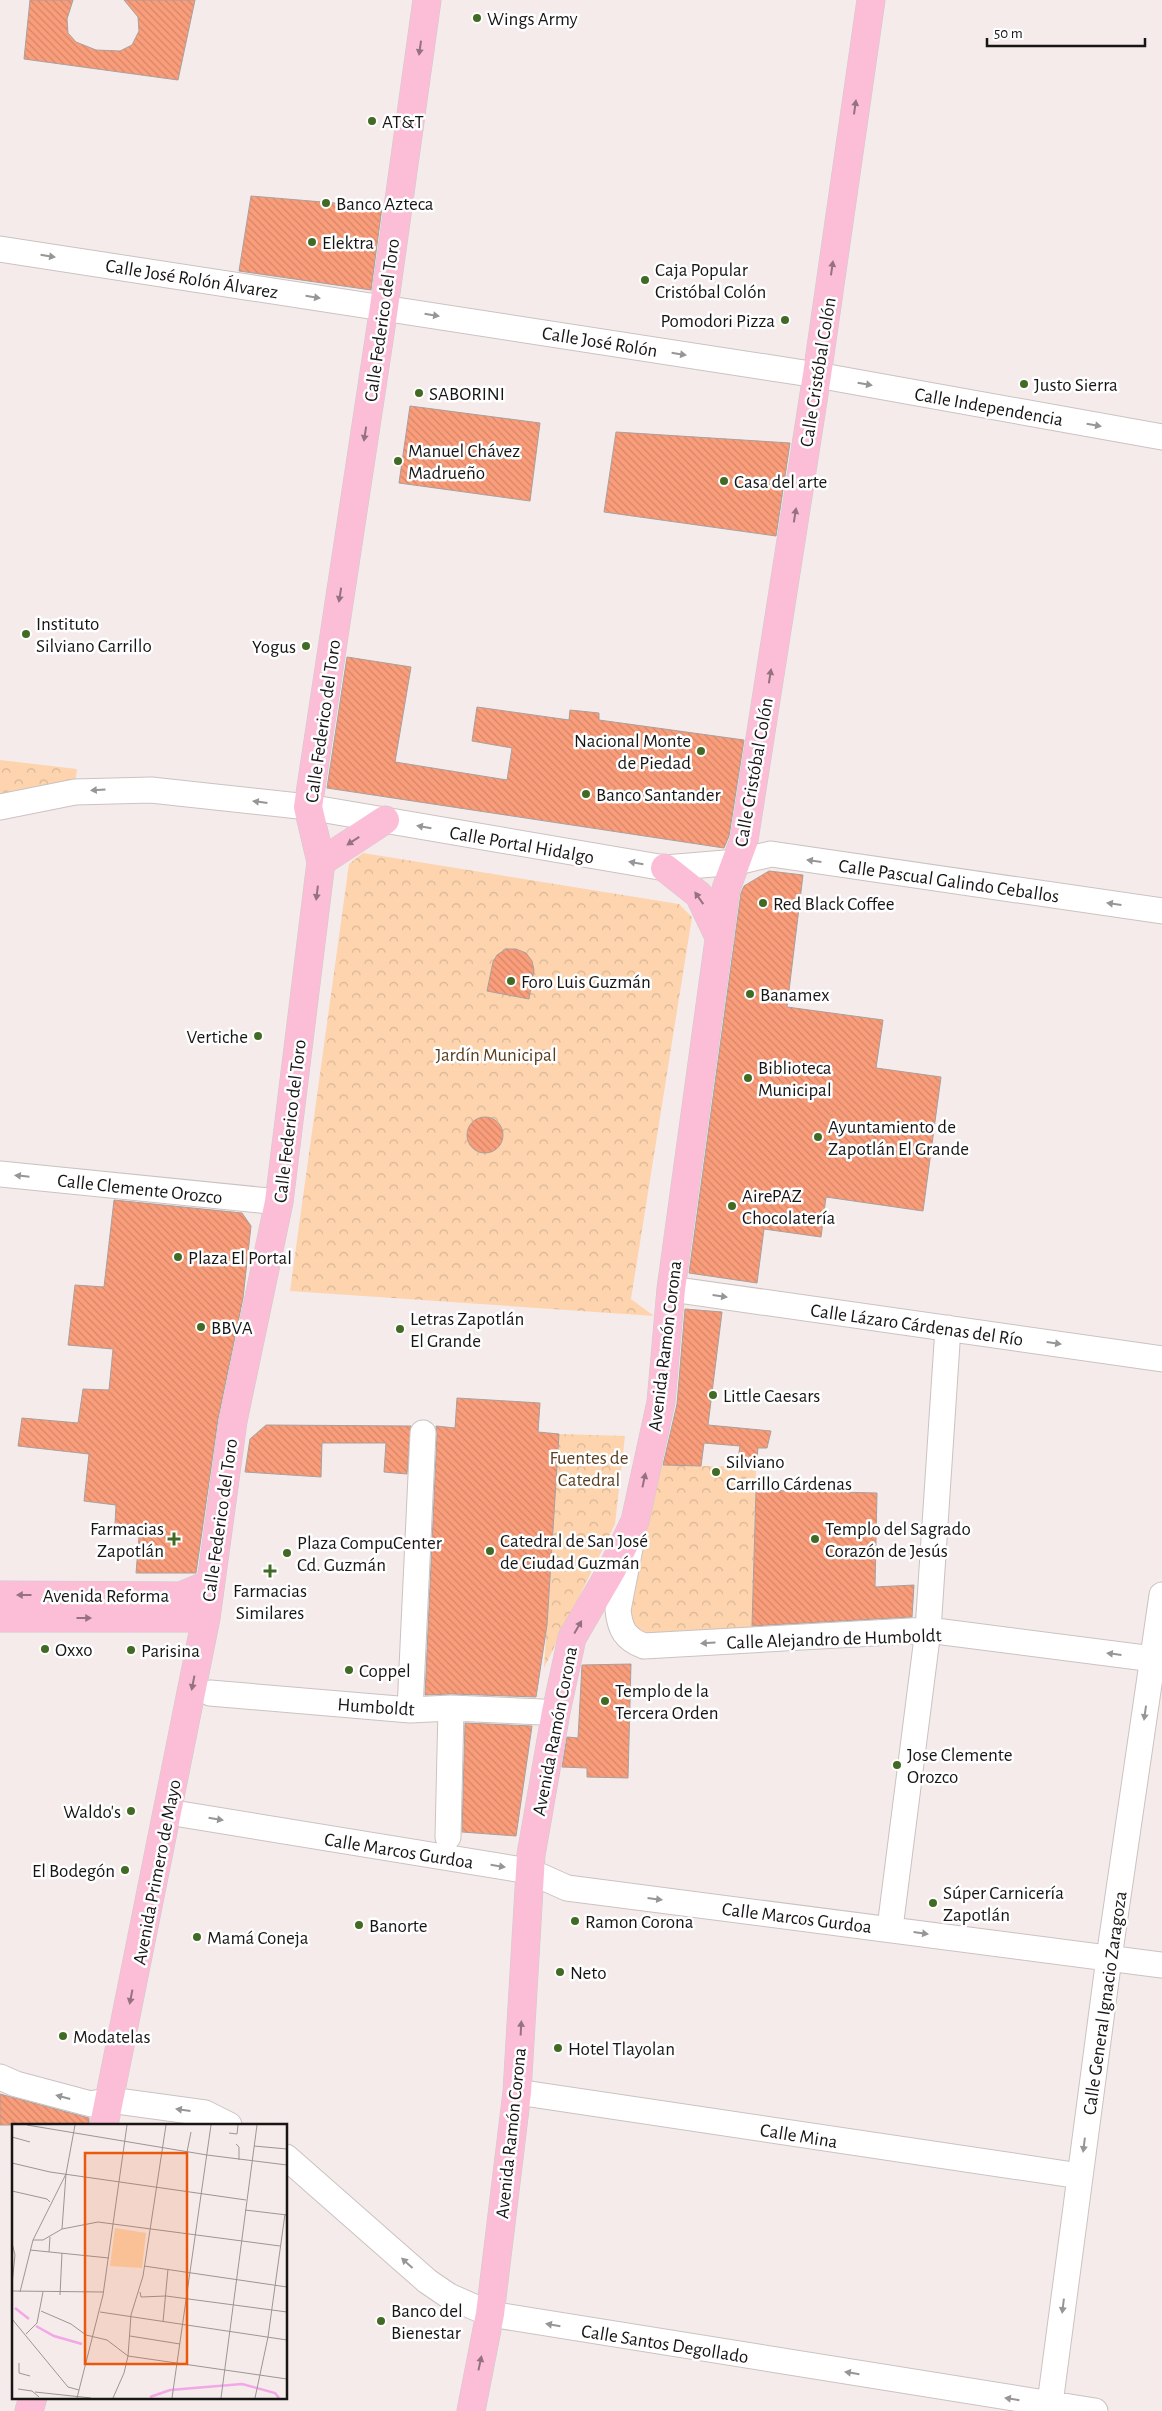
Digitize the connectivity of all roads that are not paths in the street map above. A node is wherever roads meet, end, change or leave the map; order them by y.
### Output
1 (427, 0) edge
2 (871, 0) edge
3 (0, 249) edge
4 (384, 307) junction
5 (817, 375) junction
6 (1162, 437) edge
7 (0, 807) edge
8 (308, 807) junction
9 (385, 820) junction
10 (321, 862) junction
11 (737, 862) junction
12 (665, 868) junction
13 (1162, 911) edge
14 (720, 939) junction
15 (0, 1174) edge
16 (279, 1202) junction
17 (671, 1289) junction
18 (948, 1328) junction
19 (1162, 1359) edge
20 (423, 1433) dead end
21 (635, 1521) junction
22 (210, 1584) junction
23 (0, 1595) edge
24 (1162, 1595) edge
25 (0, 1618) edge
26 (206, 1618) junction
27 (928, 1630) junction
28 (1157, 1660) edge
29 (210, 1693) dead end
30 (450, 1708) junction
31 (410, 1710) junction
32 (542, 1712) dead end
33 (168, 1812) junction
34 (448, 1837) dead end
35 (529, 1872) junction
36 (890, 1928) junction
37 (1109, 1958) junction
38 (1162, 1965) edge
39 (0, 2077) edge
40 (517, 2092) junction
41 (107, 2112) edge
42 (227, 2124) edge
43 (288, 2159) edge
44 (1080, 2176) junction
45 (490, 2314) junction
46 (33, 2398) edge
47 (1050, 2408) edge
48 (29, 2411) edge
49 (471, 2411) edge
50 (1095, 2411) edge

1 -> 4 main road, Calle Federico del Toro
5 -> 2 main road, Calle Cristóbal Colón
3 -> 4 street, Calle José Rolón Álvarez
4 -> 5 street, Calle José Rolón
4 -> 8 main road, Calle Federico del Toro
5 -> 6 street, Calle Independencia
11 -> 5 main road, Calle Cristóbal Colón
8 -> 7 street, Calle Portal Hidalgo
8 - 9 street, Calle Portal Hidalgo
8 - 10 main road, Calle Federico del Toro
9 -> 10 main road
12 -> 9 street, Calle Portal Hidalgo
10 -> 16 main road, Calle Federico del Toro
11 - 12 street, Calle Portal Hidalgo
13 -> 11 street, Calle Pascual Galindo Ceballos
11 - 14 main road, Avenida Ramón Corona
14 -> 12 main road
14 - 17 main road, Avenida Ramón Corona
16 -> 15 street, Calle Clemente Orozco
16 - 22 main road, Calle Federico del Toro
17 -> 18 street, Calle Lázaro Cárdenas del Río
21 -> 17 main road, Avenida Ramón Corona
18 -> 19 street, Calle Lázaro Cárdenas del Río
18 - 27 street
20 - 31 street
27 -> 21 street, Calle Alejandro de Humboldt
35 -> 21 main road, Avenida Ramón Corona
22 -> 23 main road, Avenida Reforma
22 - 26 main road, Calle Federico del Toro
24 - 28 street, Calle General Ignacio Zaragoza
25 -> 26 main road, Avenida Reforma
26 -> 33 main road, Avenida Primero de Mayo
28 -> 27 street, Calle Alejandro de Humboldt
27 - 36 street
28 -> 37 street, Calle General Ignacio Zaragoza
29 - 31 street, Humboldt
30 - 31 street, Humboldt
30 - 32 street, Humboldt
30 - 34 street
33 -> 35 street, Calle Marcos Gurdoa
33 -> 41 main road, Avenida Primero de Mayo
35 -> 36 street, Calle Marcos Gurdoa
40 -> 35 main road, Avenida Ramón Corona
36 -> 37 street, Calle Marcos Gurdoa
37 - 38 street, Calle Marcos Gurdoa
37 -> 44 street, Calle General Ignacio Zaragoza
41 -> 39 street
40 - 44 street, Calle Mina
40 - 45 main road, Avenida Ramón Corona
42 -> 41 street
45 -> 43 street, Calle Santos Degollado
44 -> 47 street, Calle General Ignacio Zaragoza
47 -> 45 street, Calle Santos Degollado
49 -> 45 main road, Avenida Ramón Corona
46 - 48 main road
47 - 50 street, Calle Santos Degollado

